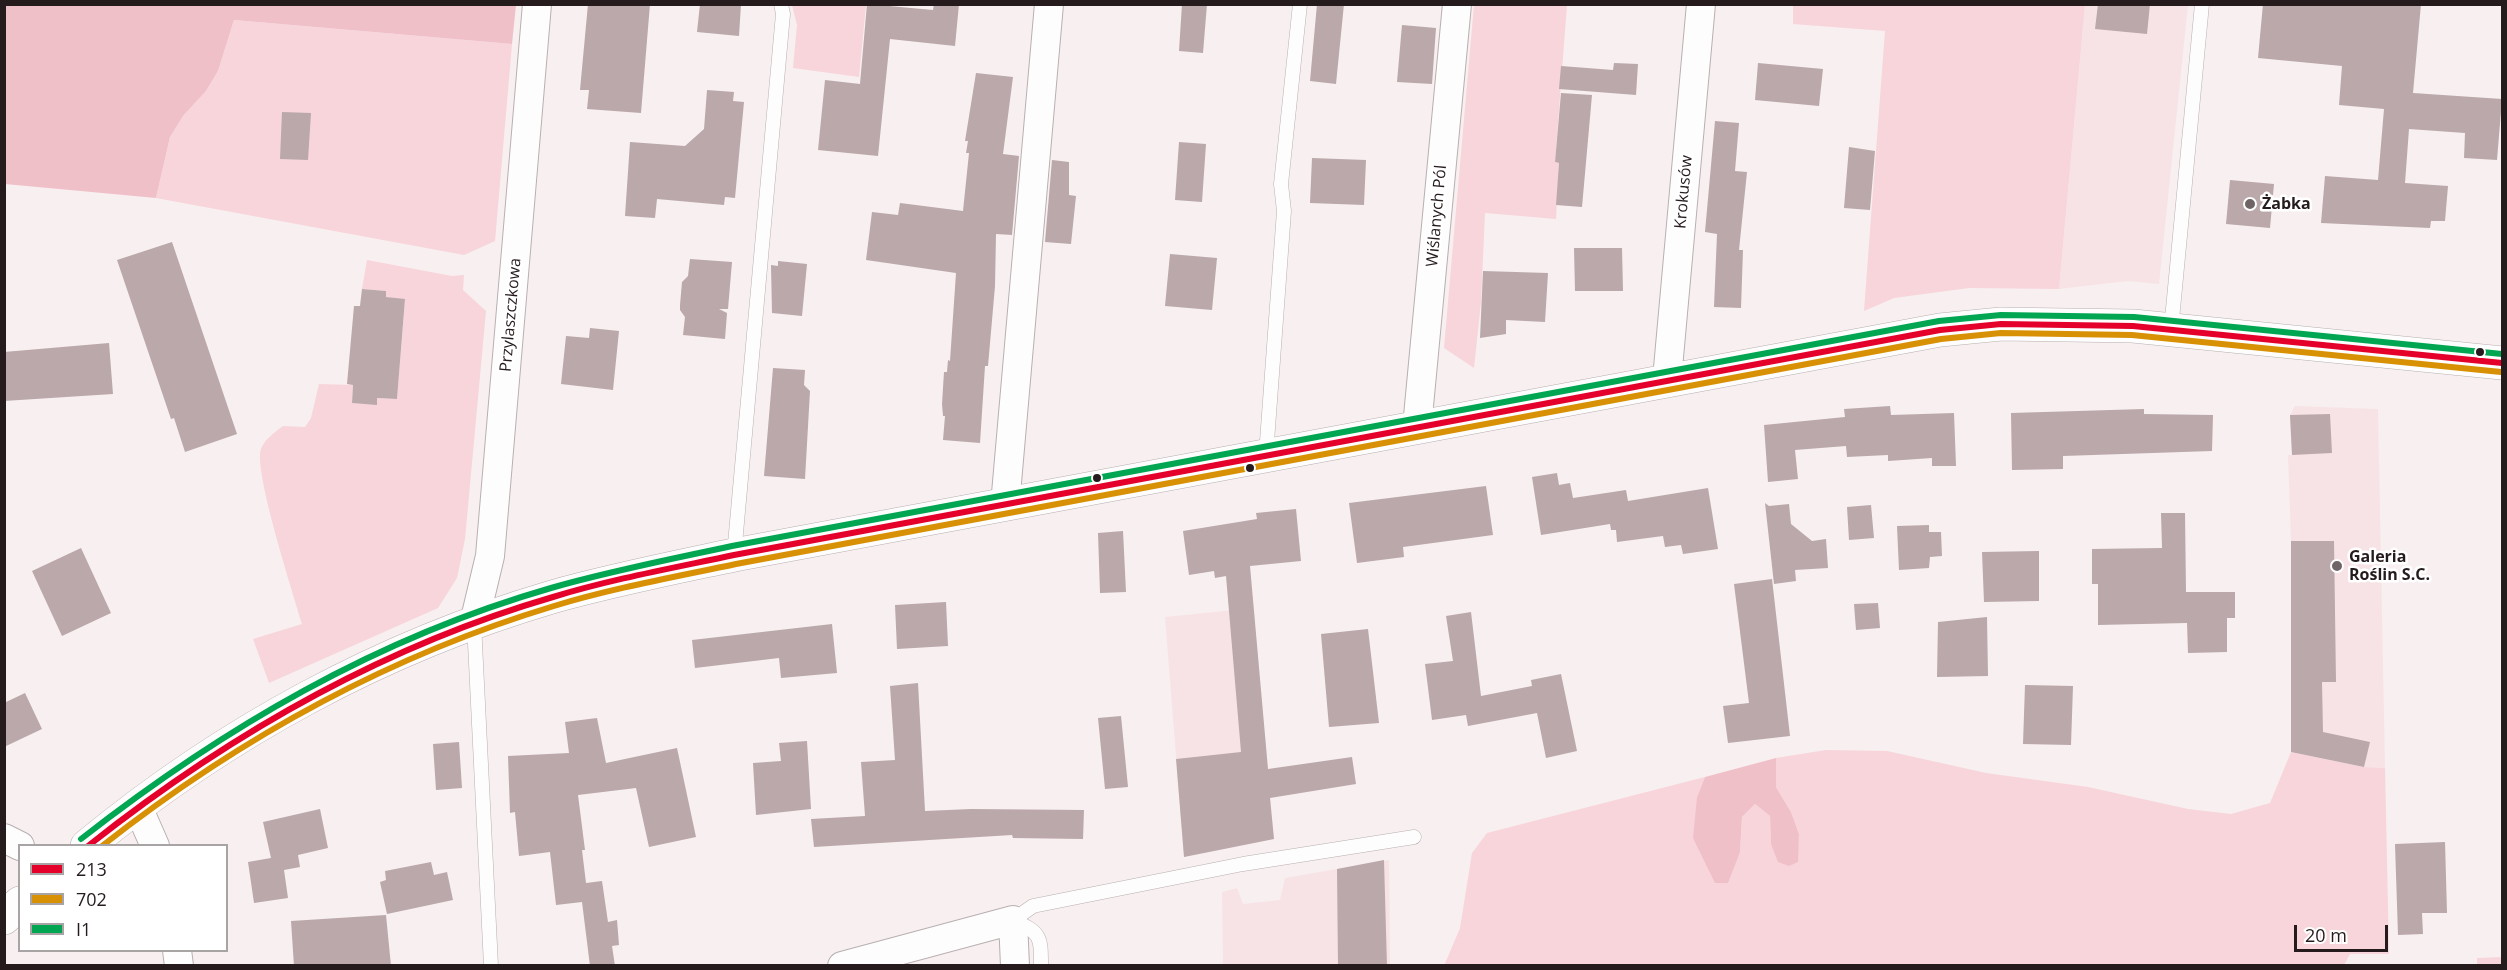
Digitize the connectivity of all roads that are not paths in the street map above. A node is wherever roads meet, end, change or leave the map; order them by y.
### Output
1 (537, 4) edge
2 (781, 4) edge
3 (1049, 4) edge
4 (1300, 4) edge
5 (1457, 4) edge
6 (1701, 4) edge
7 (2202, 4) edge
8 (2171, 330) junction
9 (2502, 363) edge
10 (1667, 379) junction
11 (1417, 427) junction
12 (1266, 455) junction
13 (1005, 505) junction
14 (734, 555) junction
15 (474, 623) junction
16 (137, 805) junction
17 (1414, 837) dead end
18 (4, 838) edge
19 (89, 844) edge
20 (154, 844) edge
21 (18, 845) edge
22 (18, 905) edge
23 (4, 918) edge
24 (1013, 920) junction
25 (491, 966) edge
26 (842, 966) edge
27 (1015, 966) edge
28 (1041, 966) edge

1 - 15 street, Przylaszczkowa
2 - 14 lane
3 - 13 street
4 - 12 lane
5 - 11 street, Wiślanych Pól
6 - 10 street, Krokusów
7 - 8 lane
8 - 9 main road
8 - 10 main road
10 - 11 main road
11 - 12 main road
12 - 13 main road
13 - 14 main road
14 - 15 main road
15 - 16 main road
15 - 25 lane
16 - 19 main road
16 - 20 street
17 - 24 lane
18 - 21 street
22 - 23 main road
24 - 26 street
24 - 27 street
24 - 28 lane

